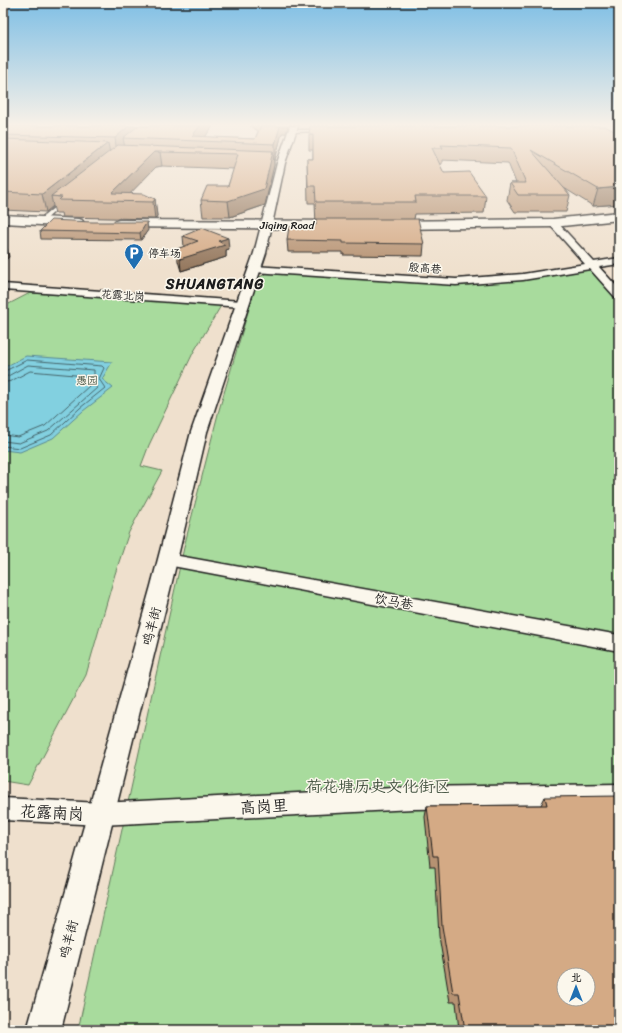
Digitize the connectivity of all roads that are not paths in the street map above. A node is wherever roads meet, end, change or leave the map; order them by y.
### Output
1 (275, 174) edge
2 (64, 202) edge
3 (619, 216) edge
4 (3, 219) edge
5 (41, 221) junction
6 (553, 223) junction
7 (94, 224) edge
8 (110, 224) edge
9 (268, 225) junction
10 (362, 225) edge
11 (377, 225) edge
12 (619, 261) edge
13 (593, 266) junction
14 (254, 269) junction
15 (3, 287) edge
16 (619, 295) edge
17 (242, 304) junction
18 (168, 560) junction
19 (619, 642) edge
20 (619, 795) edge
21 (3, 809) edge
22 (101, 814) junction
23 (44, 1030) edge

1 - 9 street, 鸣羊街
2 - 5 lane
3 - 6 main road
4 - 5 main road
5 - 7 main road
6 - 11 main road
6 - 13 street
8 - 9 main road, Jiqing Road
9 - 10 main road, Jiqing Road
9 - 14 street, 鸣羊街
12 - 13 street, 殷高巷
13 - 14 street, 殷高巷
13 - 16 street
14 - 17 street, 鸣羊街
15 - 17 street, 花露北岗
17 - 18 street, 鸣羊街
18 - 19 street, 饮马巷
18 - 22 street, 鸣羊街
20 - 22 street, 高岗里
21 - 22 street, 花露南岗
22 - 23 street, 鸣羊街

